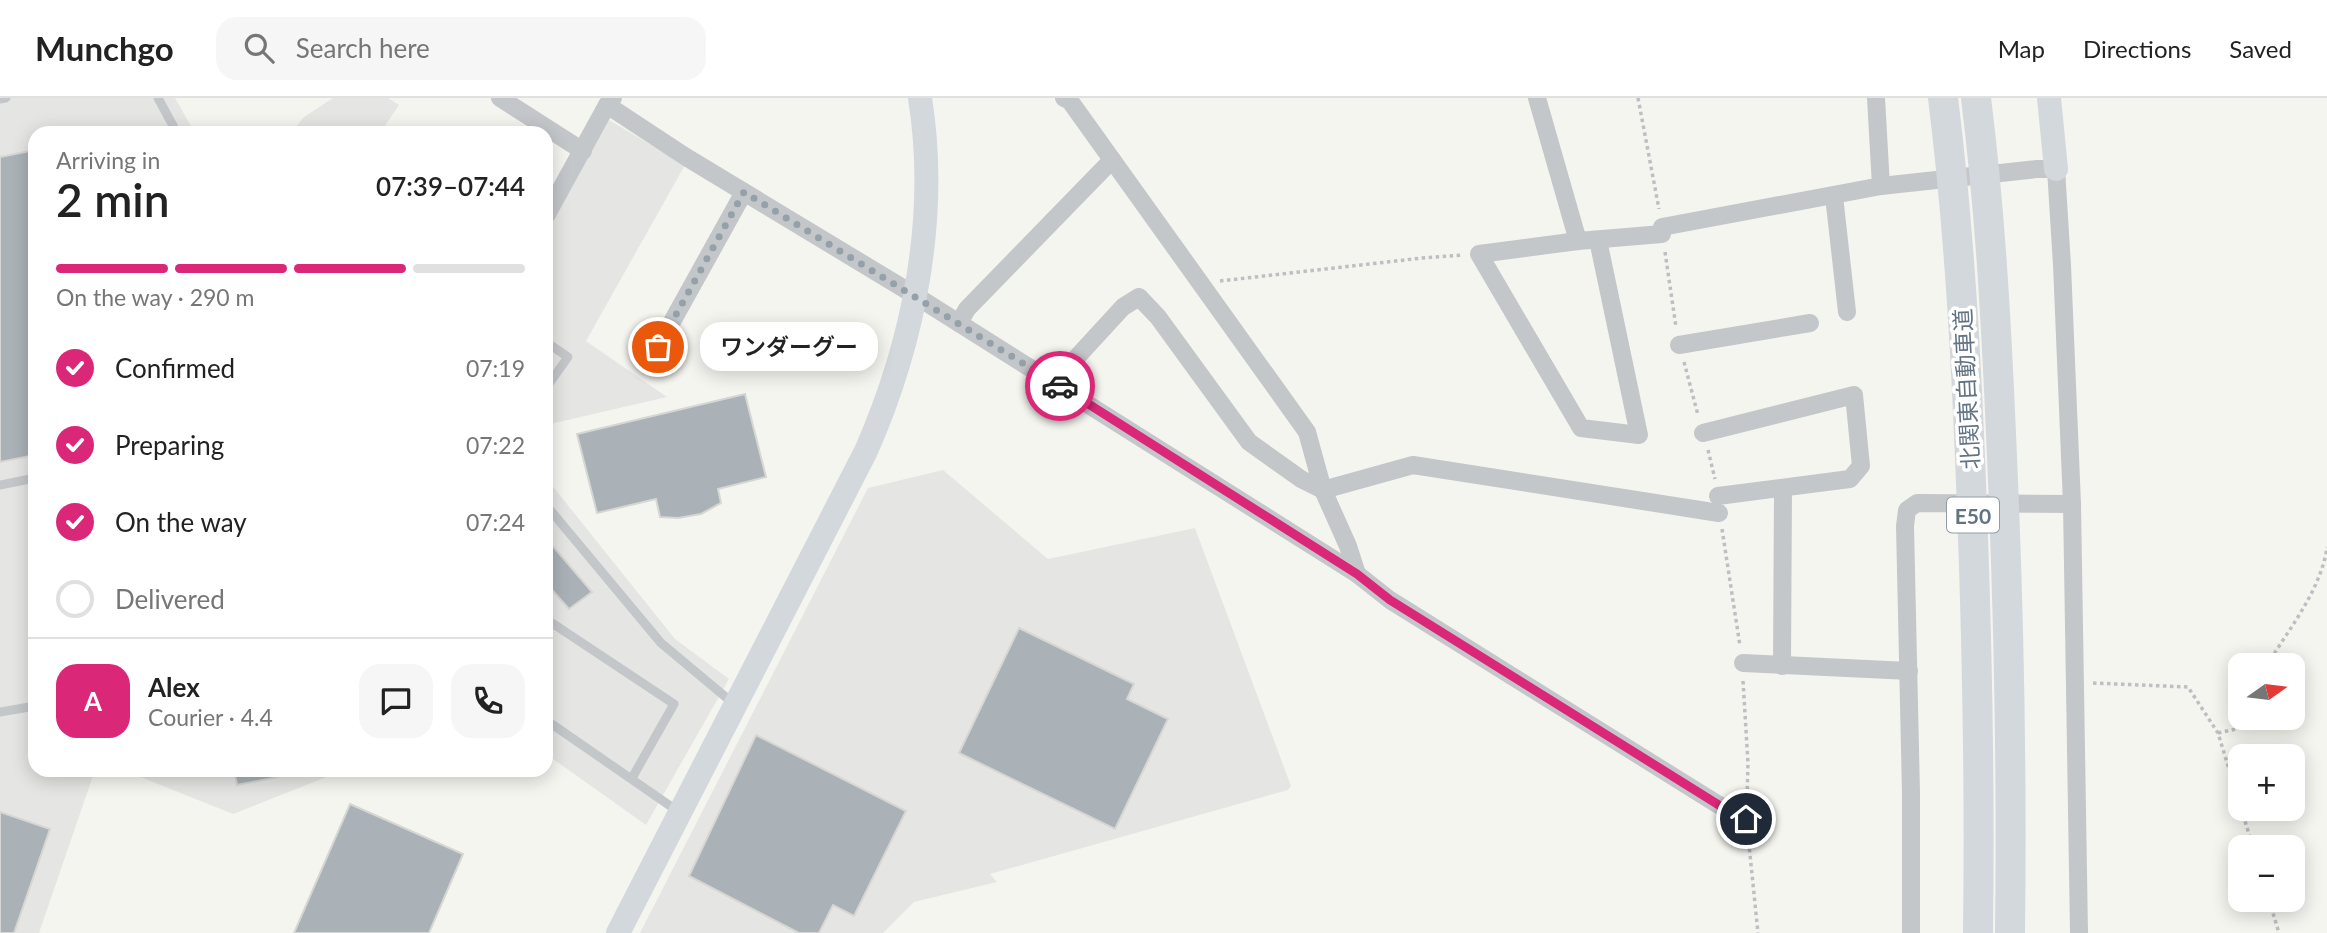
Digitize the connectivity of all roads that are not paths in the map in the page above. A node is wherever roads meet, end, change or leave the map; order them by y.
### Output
1 (6, 98) edge
2 (158, 98) edge
3 (500, 98) edge
4 (920, 98) edge
5 (1537, 98) edge
6 (1875, 98) edge
7 (1943, 98) edge
8 (1976, 98) edge
9 (2049, 98) edge
10 (0, 99) edge
11 (1074, 99) edge
12 (610, 101) edge
13 (173, 126) edge
14 (544, 126) edge
15 (553, 132) edge
16 (583, 151) junction
17 (1112, 160) junction
18 (2046, 169) junction
19 (1889, 185) junction
20 (744, 192) junction
21 (1834, 196) junction
22 (553, 204) edge
23 (1598, 240) junction
24 (1578, 241) junction
25 (916, 296) junction
26 (1847, 313) dead end
27 (959, 323) junction
28 (1810, 323) dead end
29 (1679, 345) dead end
30 (553, 347) edge
31 (658, 347) dead end
32 (553, 377) edge
33 (1054, 382) junction
34 (1703, 433) dead end
35 (28, 479) edge
36 (0, 485) edge
37 (1783, 489) junction
38 (1323, 490) junction
39 (2065, 503) junction
40 (553, 513) edge
41 (1357, 574) junction
42 (553, 624) edge
43 (1742, 663) dead end
44 (1782, 666) junction
45 (1909, 671) junction
46 (736, 705) junction
47 (28, 707) edge
48 (0, 712) edge
49 (553, 725) edge
50 (632, 778) junction
51 (680, 813) junction
52 (1746, 819) dead end
53 (618, 933) edge
54 (1911, 933) edge
55 (1978, 933) edge
56 (2010, 933) edge
57 (2079, 933) edge

1 - 10 lane
2 - 13 lane
3 - 14 street
4 - 25 street
5 - 24 street
6 - 19 street
7 - 55 highway, 北関東自動車道 / E50
8 - 56 highway, 北関東自動車道 / E50
9 - 18 street
11 - 17 street
12 - 16 street
12 - 20 street
15 - 16 street
16 - 22 street
17 - 27 street
17 - 38 street
18 - 19 street
18 - 39 street
19 - 21 street
20 - 25 street
20 - 31 street
21 - 23 street
21 - 26 street
23 - 24 street
23 - 24 street
25 - 27 street
25 - 46 street
27 - 33 street
28 - 29 street
30 - 32 lane
33 - 38 street
33 - 41 street
34 - 37 street
35 - 36 lane
37 - 38 street
37 - 44 street
38 - 41 street
39 - 45 street
39 - 57 street
40 - 46 lane
41 - 52 street
42 - 50 lane
43 - 44 street
44 - 45 street
45 - 54 street
46 - 51 street
47 - 48 lane
49 - 50 lane
50 - 51 lane
51 - 53 street

